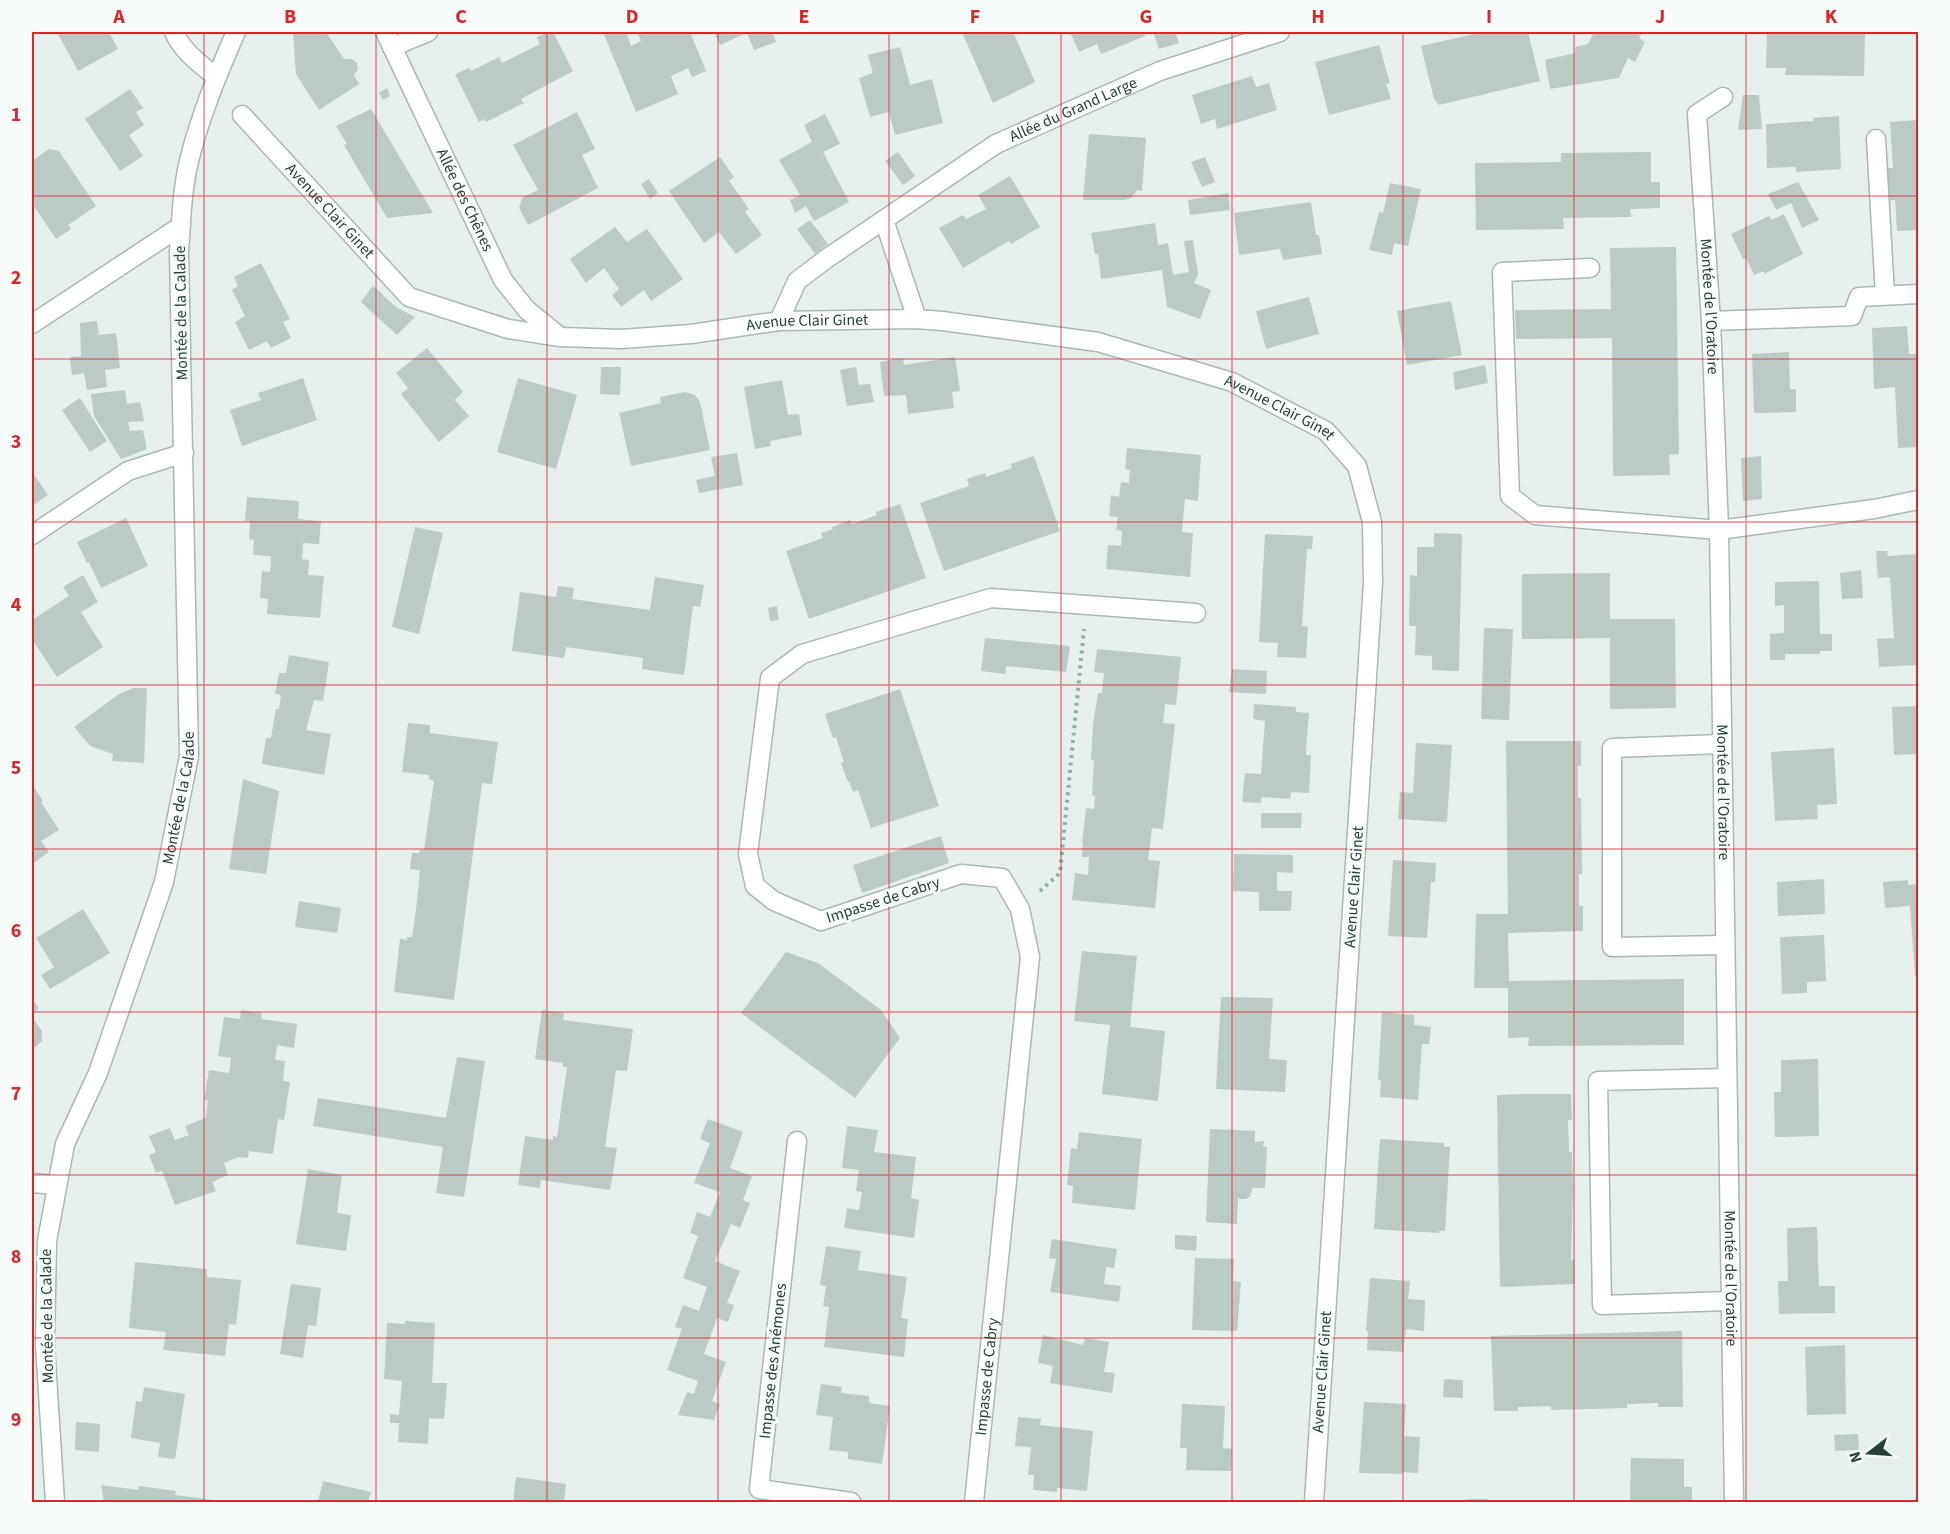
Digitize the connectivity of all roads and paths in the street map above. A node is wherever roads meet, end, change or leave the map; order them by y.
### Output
1 (174, 32) edge
2 (236, 32) edge
3 (428, 32) edge
4 (1280, 32) edge
5 (388, 39) edge
6 (216, 77) junction
7 (1723, 97) dead end
8 (242, 115) dead end
9 (1876, 139) dead end
10 (884, 220) junction
11 (181, 226) junction
12 (1590, 268) dead end
13 (1918, 294) edge
14 (1885, 295) junction
15 (917, 319) junction
16 (779, 321) junction
17 (1711, 321) junction
18 (32, 324) edge
19 (560, 337) junction
20 (184, 453) junction
21 (1918, 500) edge
22 (1719, 530) junction
23 (32, 535) edge
24 (1087, 605) junction
25 (1196, 613) dead end
26 (1722, 744) junction
27 (1020, 909) junction
28 (1725, 945) junction
29 (1727, 1078) junction
30 (797, 1141) dead end
31 (32, 1183) edge
32 (57, 1185) junction
33 (1730, 1301) junction
34 (55, 1503) edge
35 (851, 1503) edge
36 (974, 1503) edge
37 (1314, 1503) edge
38 (1734, 1503) edge

1 - 6 street
2 - 6 street, Montée de la Calade
3 - 5 street, Allée des Chênes
4 - 10 street, Allée du Grand Large
5 - 19 street, Allée des Chênes
6 - 11 street, Montée de la Calade
7 - 17 street, Montée de l'Oratoire
8 - 19 street, Avenue Clair Ginet
9 - 14 street
10 - 15 street
10 - 16 street, Allée du Grand Large
11 - 18 street
11 - 20 street, Montée de la Calade
12 - 22 street
13 - 14 street
14 - 17 street
15 - 16 street, Avenue Clair Ginet
15 - 37 street, Avenue Clair Ginet
16 - 19 street, Avenue Clair Ginet
17 - 22 street, Montée de l'Oratoire
20 - 23 street
20 - 32 street, Montée de la Calade
21 - 22 street
22 - 26 street, Montée de l'Oratoire
24 - 25 street, Impasse de Cabry
24 - 27 path
24 - 27 street, Impasse de Cabry
26 - 28 street, Montée de l'Oratoire
26 - 28 street
27 - 36 street, Impasse de Cabry
28 - 29 street, Montée de l'Oratoire
29 - 33 street, Montée de l'Oratoire
29 - 33 street
30 - 35 street, Impasse des Anémones
31 - 32 street
32 - 34 street, Montée de la Calade
33 - 38 street, Montée de l'Oratoire

